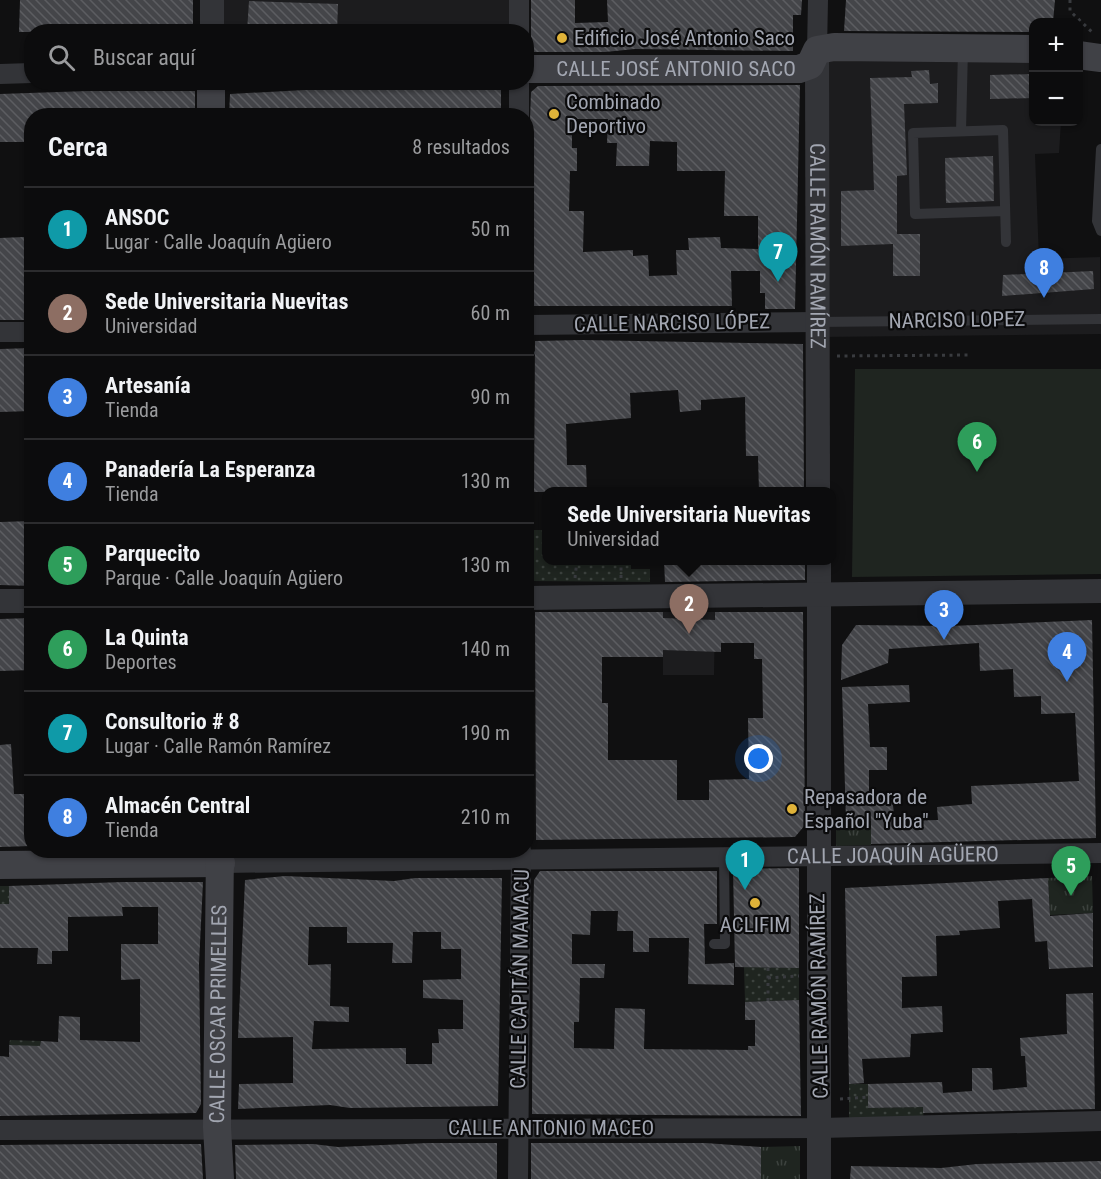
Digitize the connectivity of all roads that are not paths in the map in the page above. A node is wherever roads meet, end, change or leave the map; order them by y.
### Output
1 (212, 0) edge
2 (519, 0) edge
3 (818, 0) edge
4 (212, 24) edge
5 (519, 24) edge
6 (1101, 42) edge
7 (1083, 44) edge
8 (963, 49) junction
9 (1029, 49) edge
10 (817, 50) junction
11 (1083, 56) edge
12 (1101, 58) edge
13 (534, 69) edge
14 (24, 73) edge
15 (0, 74) edge
16 (211, 90) edge
17 (519, 90) edge
18 (211, 108) edge
19 (519, 108) edge
20 (961, 131) junction
21 (1101, 149) edge
22 (1005, 211) junction
23 (1101, 231) edge
24 (1006, 242) dead end
25 (1099, 319) edge
26 (817, 322) junction
27 (534, 324) edge
28 (24, 332) edge
29 (0, 333) edge
30 (818, 487) edge
31 (819, 565) edge
32 (1101, 591) edge
33 (534, 592) edge
34 (819, 597) junction
35 (0, 601) edge
36 (24, 601) edge
37 (534, 849) edge
38 (1101, 853) edge
39 (818, 854) junction
40 (724, 855) junction
41 (192, 858) edge
42 (220, 858) edge
43 (524, 858) edge
44 (0, 865) edge
45 (714, 944) dead end
46 (1101, 1121) edge
47 (216, 1127) junction
48 (518, 1128) junction
49 (821, 1128) junction
50 (0, 1130) edge
51 (219, 1179) edge
52 (518, 1179) edge
53 (819, 1179) edge

1 - 4 street
2 - 5 street
3 - 10 street, CALLE RAMÓN RAMÍREZ
6 - 7 main road
8 - 9 main road
8 - 10 main road
8 - 20 lane
10 - 13 main road, CALLE JOSÉ ANTONIO SACO
10 - 26 street, CALLE RAMÓN RAMÍREZ
11 - 12 main road
14 - 15 street
16 - 18 main road
17 - 19 street
20 - 22 lane
20 - 22 lane
21 - 23 lane
22 - 24 lane
25 - 26 lane, NARCISO LOPEZ
26 - 27 street, CALLE NARCISO LÓPEZ
26 - 30 street, CALLE RAMÓN RAMÍREZ
28 - 29 street
31 - 34 street, CALLE RAMÓN RAMÍREZ
32 - 34 street
33 - 34 street
34 - 39 street, CALLE RAMÓN RAMÍREZ
35 - 36 street
37 - 40 street, CALLE JOAQUÍN AGÜERO
38 - 39 street, CALLE JOAQUÍN AGÜERO
39 - 40 street, CALLE JOAQUÍN AGÜERO
39 - 49 street, CALLE RAMÓN RAMÍREZ
40 - 45 lane
41 - 44 main road, CALLE JOAQUÍN AGÜERO
42 - 47 main road, CALLE OSCAR PRIMELLES
43 - 48 street, CALLE CAPITÁN MAMACU
46 - 49 street, CALLE ANTONIO MACEO
47 - 48 street, CALLE ANTONIO MACEO
47 - 50 street, CALLE ANTONIO MACEO
47 - 51 main road, CALLE OSCAR PRIMELLES
48 - 49 street, CALLE ANTONIO MACEO
48 - 52 street, CALLE CAPITÁN MAMACU
49 - 53 street, CALLE RAMÓN RAMÍREZ

